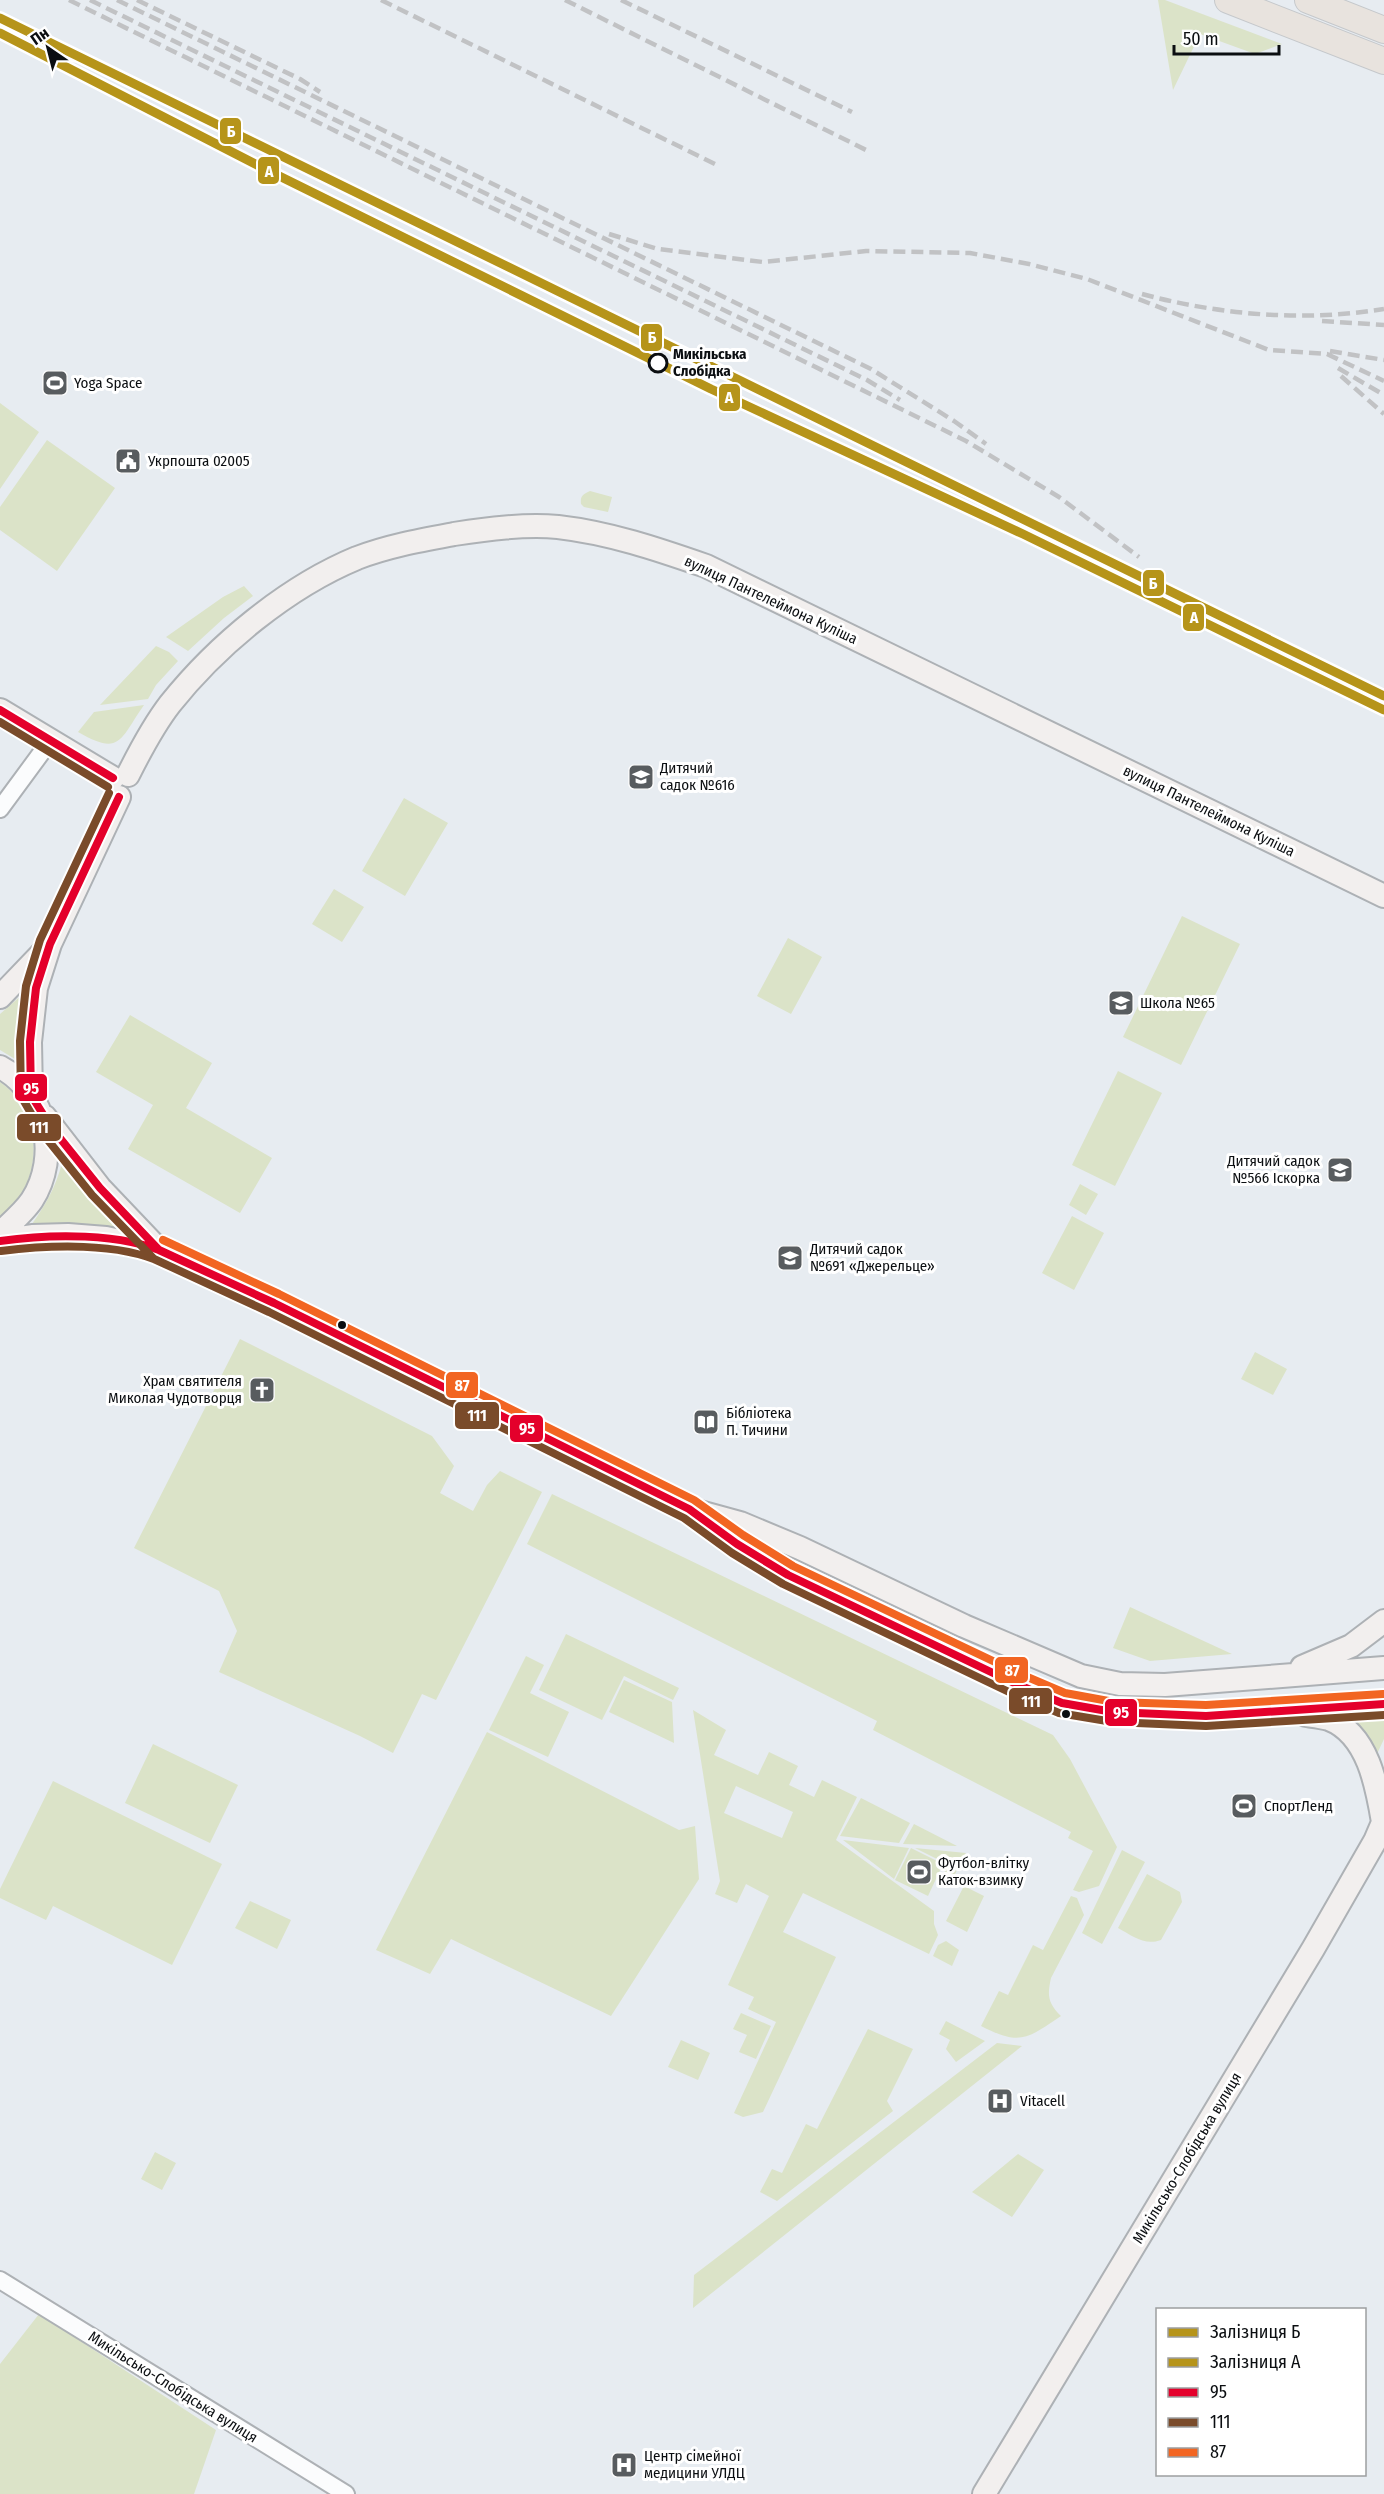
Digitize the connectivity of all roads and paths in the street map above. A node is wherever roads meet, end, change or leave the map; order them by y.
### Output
1 (1228, 0) edge
2 (1308, 0) edge
3 (1384, 30) edge
4 (1384, 61) edge
5 (0, 711) edge
6 (50, 741) junction
7 (120, 783) junction
8 (0, 809) edge
9 (1384, 896) edge
10 (50, 944) junction
11 (0, 997) edge
12 (0, 1067) edge
13 (36, 1104) junction
14 (0, 1233) edge
15 (0, 1241) edge
16 (159, 1250) junction
17 (689, 1509) junction
18 (1384, 1621) edge
19 (1384, 1668) edge
20 (1264, 1678) junction
21 (1384, 1704) edge
22 (1287, 1711) junction
23 (1382, 1829) edge
24 (0, 2280) edge
25 (346, 2494) edge
26 (984, 2494) edge

1 - 4 main road
2 - 3 main road
5 - 6 main road
6 - 7 main road
6 - 8 street
7 - 9 main road, вулиця Пантелеймона Куліша
7 - 10 main road, вулиця Пантелеймона Куліша
10 - 11 main road, вулиця Пантелеймона Куліша
10 - 13 main road, вулиця Пантелеймона Куліша
12 - 13 main road
13 - 14 main road, вулиця Пантелеймона Куліша
13 - 16 main road
15 - 16 main road
16 - 17 main road
17 - 20 main road
17 - 22 main road
18 - 20 main road
19 - 20 main road
21 - 22 main road
22 - 23 main road
23 - 26 main road, Микільсько-Слобідська вулиця
24 - 25 street, Микільсько-Слобідська вулиця

